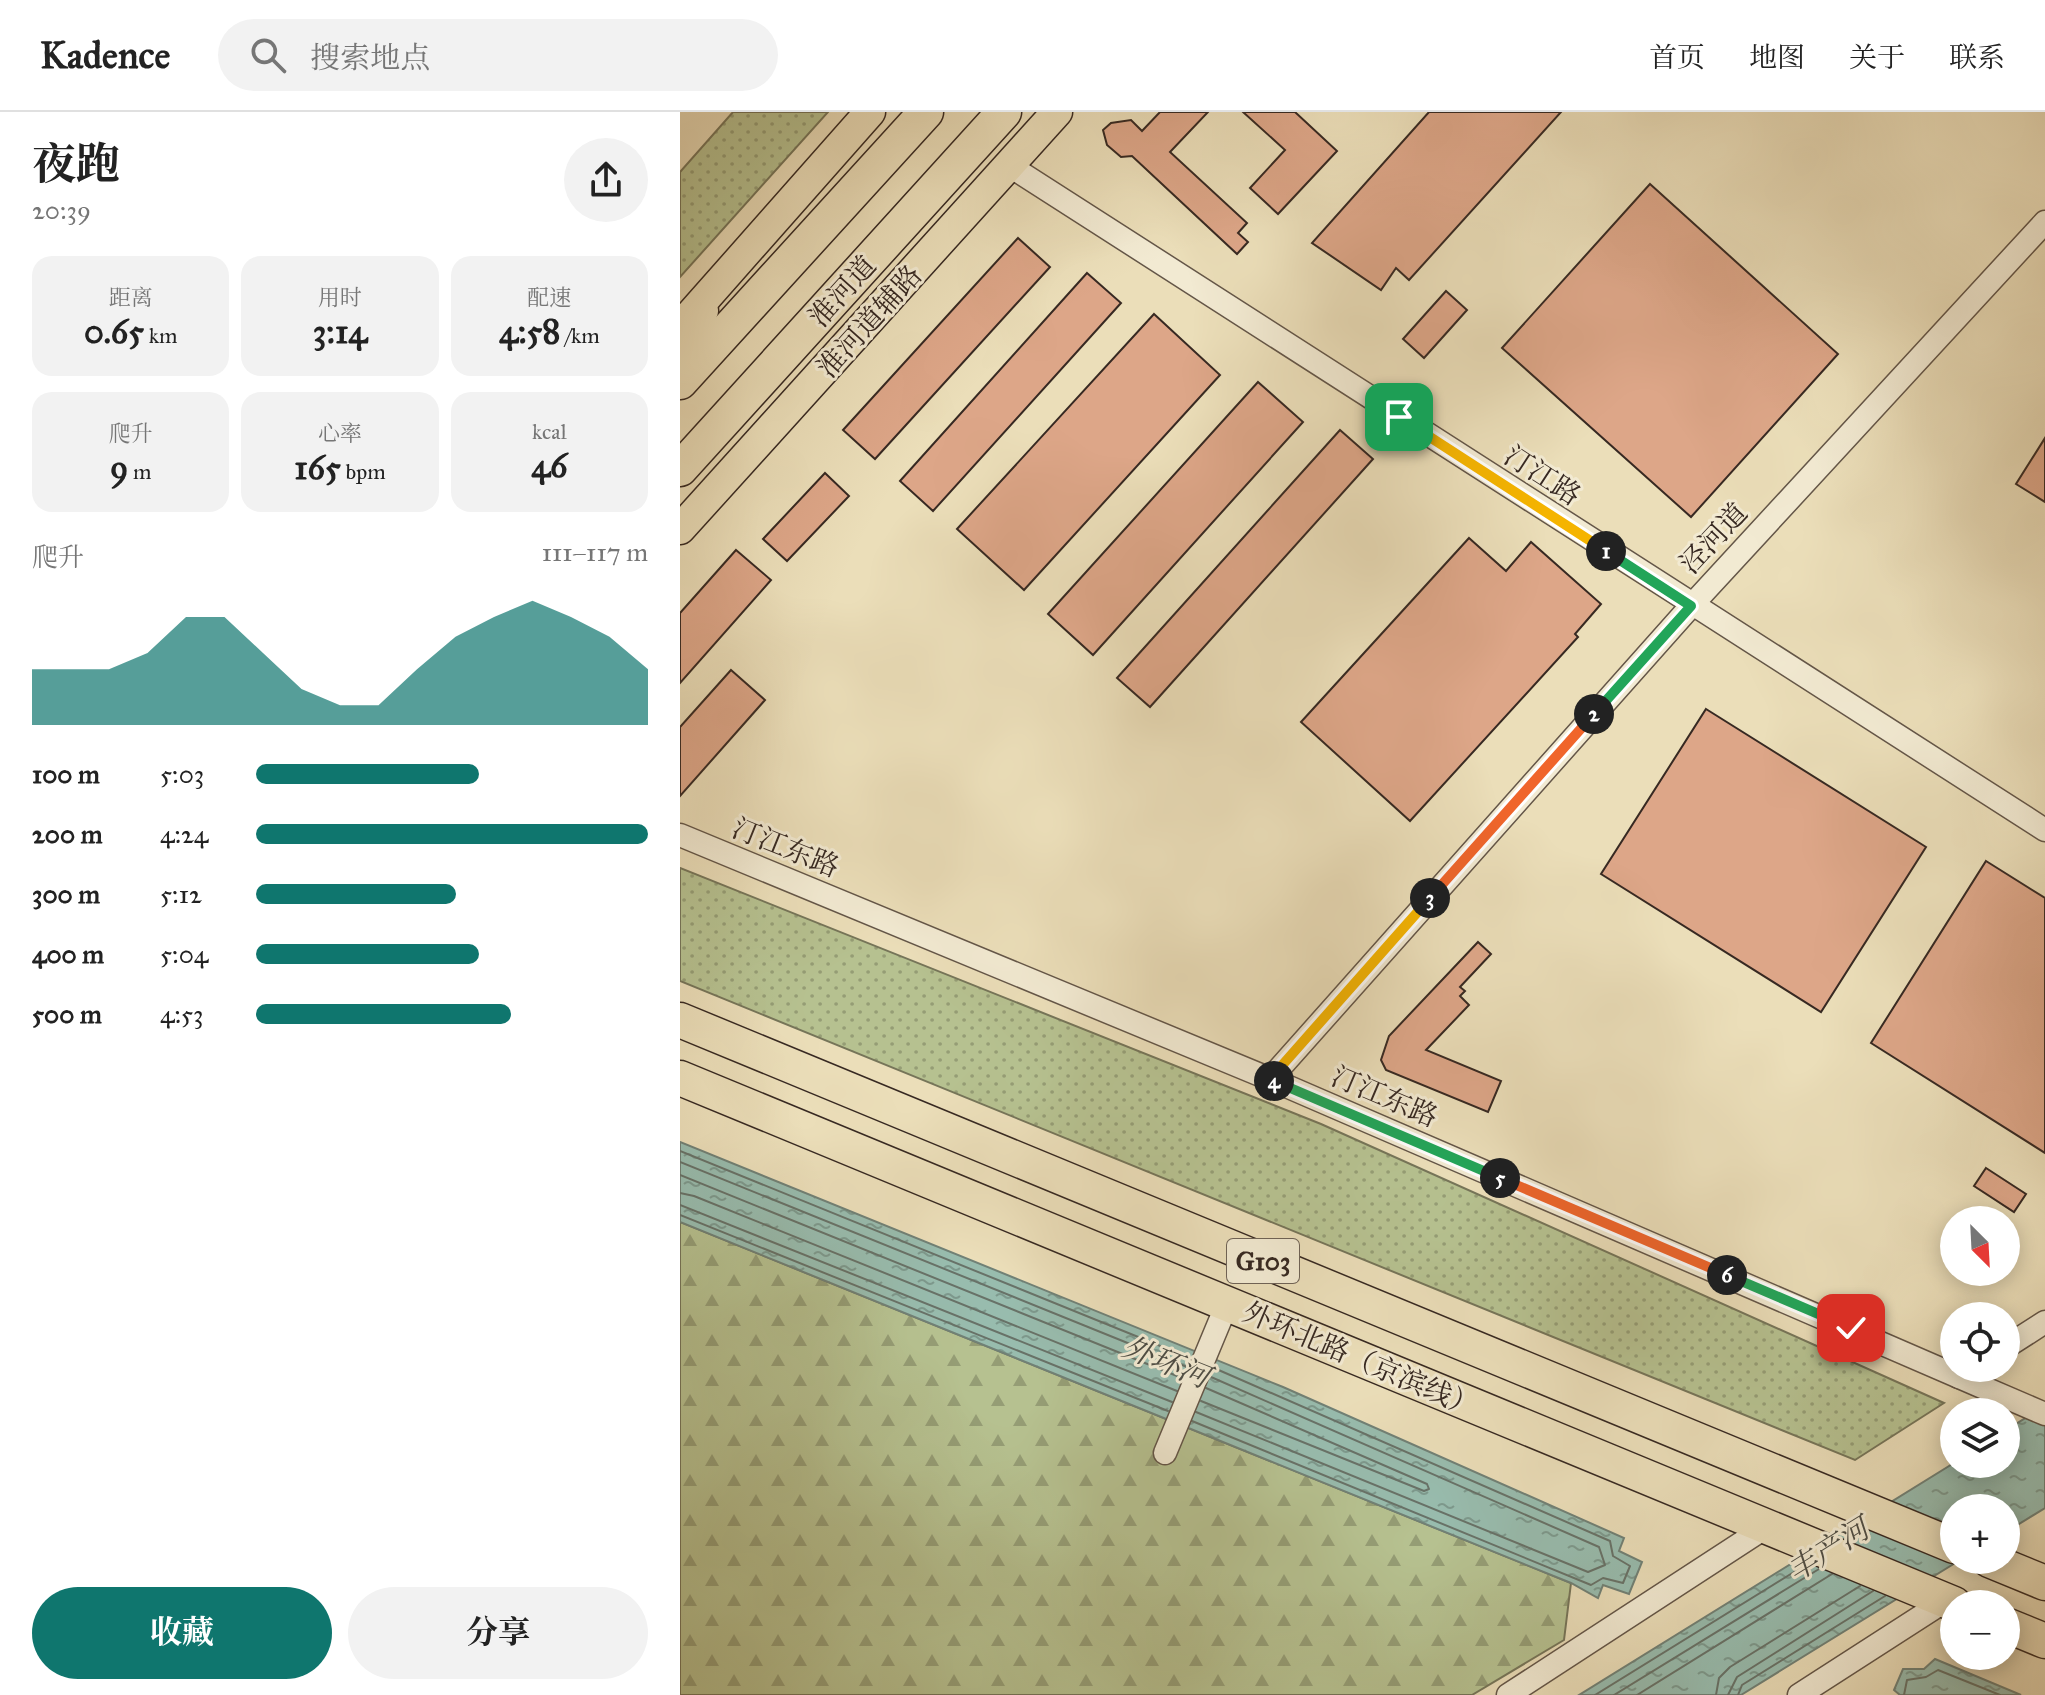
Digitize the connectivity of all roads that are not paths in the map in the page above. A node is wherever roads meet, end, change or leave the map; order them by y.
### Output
1 (870, 112) edge
2 (926, 112) edge
3 (1004, 112) edge
4 (1057, 112) edge
5 (1010, 166) junction
6 (2045, 222) edge
7 (713, 292) junction
8 (681, 323) edge
9 (680, 355) edge
10 (680, 382) edge
11 (680, 469) edge
12 (680, 529) edge
13 (1691, 606) junction
14 (2045, 830) edge
15 (680, 835) edge
16 (680, 1020) edge
17 (680, 1078) edge
18 (1270, 1079) junction
19 (1227, 1304) junction
20 (2045, 1322) edge
21 (2020, 1338) edge
22 (1940, 1361) edge
23 (1983, 1382) edge
24 (2045, 1414) edge
25 (1165, 1453) dead end
26 (1766, 1527) junction
27 (1940, 1540) edge
28 (2020, 1573) edge
29 (2045, 1583) edge
30 (1940, 1599) edge
31 (1940, 1604) edge
32 (2020, 1631) edge
33 (2045, 1641) edge
34 (1508, 1695) edge
35 (1799, 1695) edge

1 - 7 main road
2 - 10 highway, 淮河道
3 - 11 highway, 淮河道
4 - 5 main road, 淮河道辅路
5 - 12 main road, 淮河道辅路
5 - 13 street, 汀江路
6 - 13 street, 泾河道
7 - 8 main road
7 - 9 main road
13 - 14 street, 汀江路
13 - 18 street, 泾河道
15 - 18 street, 汀江东路
16 - 27 highway, 外环北路（京滨线） / G103
17 - 19 highway, 外环北路（京滨线） / G103
18 - 22 street, 汀江东路
19 - 25 street
19 - 26 highway, 外环北路（京滨线） / G103
20 - 21 street
23 - 24 street, 汀江东路
26 - 30 highway, 外环北路（京滨线） / G103
26 - 34 street
28 - 29 highway
31 - 35 street
32 - 33 highway

